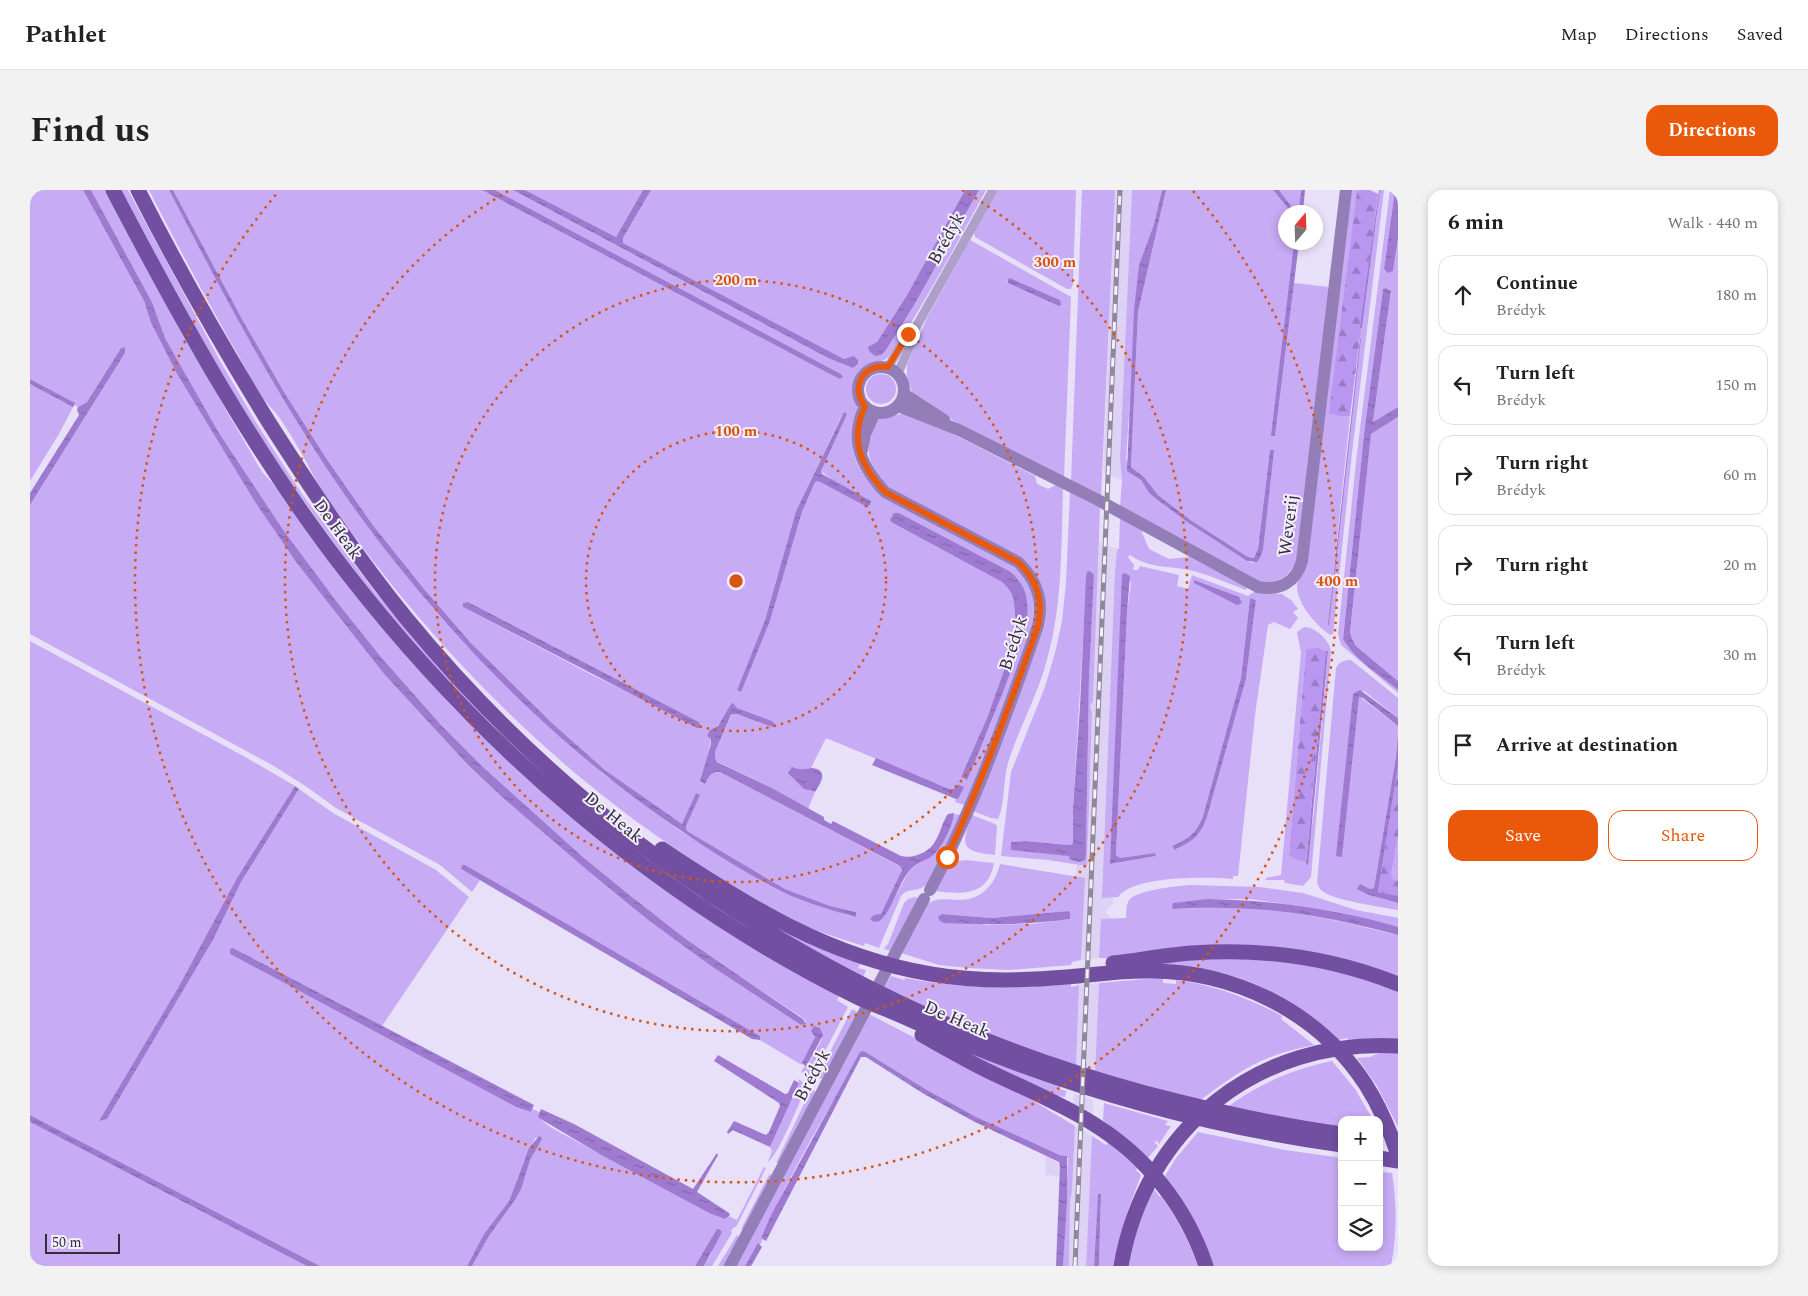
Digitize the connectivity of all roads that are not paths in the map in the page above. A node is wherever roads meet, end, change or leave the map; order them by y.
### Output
1 (113, 190) edge
2 (138, 190) edge
3 (993, 190) edge
4 (1346, 190) edge
5 (893, 370) junction
6 (904, 394) junction
7 (898, 406) junction
8 (870, 409) junction
9 (959, 430) junction
10 (556, 775) junction
11 (1110, 968) junction
12 (1398, 984) edge
13 (850, 985) junction
14 (885, 1006) junction
15 (1398, 1046) edge
16 (1223, 1119) junction
17 (1338, 1133) edge
18 (1383, 1139) edge
19 (1398, 1141) edge
20 (1338, 1144) edge
21 (1383, 1151) edge
22 (1398, 1154) edge
23 (1383, 1159) edge
24 (1398, 1161) edge
25 (730, 1266) edge
26 (1121, 1266) edge
27 (1206, 1266) edge

1 - 13 highway, De Heak
2 - 10 highway, De Heak
3 - 5 street, Brédyk
4 - 9 street, Weverij
5 - 6 street
5 - 8 street
6 - 7 street
6 - 9 street, Weverij
7 - 8 street
7 - 9 street, Weverij
8 - 25 street, Brédyk
10 - 11 highway
10 - 13 highway, De Heak
11 - 12 highway
11 - 22 highway
13 - 14 highway, De Heak
13 - 14 highway, De Heak
14 - 16 highway, De Heak
14 - 27 highway
15 - 26 highway
16 - 17 highway, De Heak
16 - 20 highway, De Heak
18 - 19 highway
21 - 22 highway
23 - 24 highway

